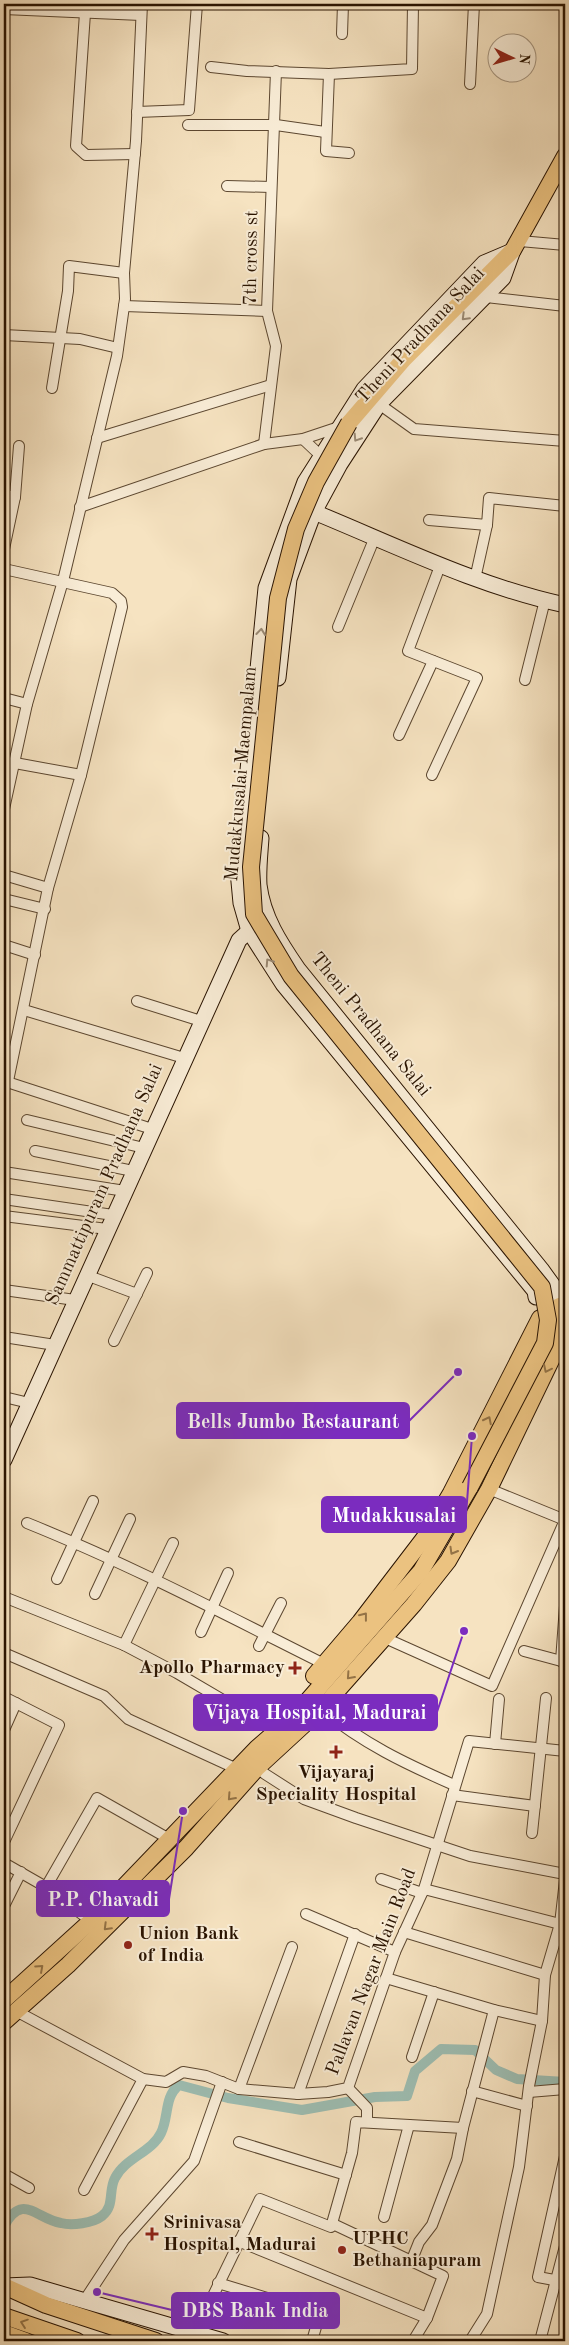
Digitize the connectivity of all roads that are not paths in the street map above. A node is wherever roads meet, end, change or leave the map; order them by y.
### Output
1 (197, 4) edge
2 (343, 4) edge
3 (413, 4) edge
4 (474, 4) edge
5 (4, 9) edge
6 (141, 9) edge
7 (85, 13) junction
8 (342, 34) dead end
9 (211, 67) dead end
10 (276, 71) junction
11 (329, 74) junction
12 (470, 84) dead end
13 (137, 112) junction
14 (188, 125) dead end
15 (276, 125) junction
16 (325, 132) junction
17 (349, 153) dead end
18 (135, 154) junction
19 (565, 156) edge
20 (227, 186) dead end
21 (271, 187) junction
22 (565, 245) edge
23 (516, 246) junction
24 (124, 273) junction
25 (486, 297) junction
26 (124, 306) junction
27 (565, 306) edge
28 (266, 311) junction
29 (4, 335) edge
30 (60, 338) junction
31 (118, 348) junction
32 (271, 385) junction
33 (52, 388) dead end
34 (379, 404) junction
35 (344, 425) junction
36 (97, 438) junction
37 (303, 439) junction
38 (565, 442) edge
39 (264, 444) junction
40 (19, 446) dead end
41 (318, 462) junction
42 (333, 477) junction
43 (4, 495) edge
44 (15, 497) junction
45 (565, 506) edge
46 (80, 507) junction
47 (314, 512) junction
48 (429, 520) dead end
49 (486, 525) junction
50 (374, 537) junction
51 (4, 549) edge
52 (440, 566) junction
53 (4, 569) edge
54 (475, 579) junction
55 (63, 581) junction
56 (545, 600) junction
57 (565, 604) edge
58 (338, 627) dead end
59 (433, 661) junction
60 (525, 680) dead end
61 (4, 698) edge
62 (27, 704) junction
63 (399, 735) dead end
64 (16, 763) junction
65 (81, 775) junction
66 (432, 775) dead end
67 (4, 809) edge
68 (4, 875) edge
69 (48, 888) junction
70 (4, 899) edge
71 (44, 909) junction
72 (269, 921) junction
73 (249, 930) junction
74 (4, 945) edge
75 (35, 955) junction
76 (136, 1001) dead end
77 (24, 1010) junction
78 (201, 1021) junction
79 (184, 1058) junction
80 (6, 1081) edge
81 (27, 1120) dead end
82 (152, 1129) junction
83 (144, 1148) junction
84 (35, 1151) dead end
85 (134, 1171) junction
86 (4, 1172) edge
87 (124, 1191) junction
88 (4, 1199) edge
89 (4, 1216) edge
90 (110, 1222) junction
91 (147, 1273) dead end
92 (86, 1275) junction
93 (4, 1290) edge
94 (137, 1294) junction
95 (75, 1300) junction
96 (563, 1311) edge
97 (540, 1318) junction
98 (4, 1337) edge
99 (114, 1341) dead end
100 (55, 1345) junction
101 (561, 1352) edge
102 (4, 1397) edge
103 (29, 1402) junction
104 (4, 1460) edge
105 (489, 1489) junction
106 (93, 1501) dead end
107 (130, 1519) dead end
108 (565, 1520) edge
109 (27, 1523) dead end
110 (74, 1542) junction
111 (173, 1543) dead end
112 (111, 1558) junction
113 (228, 1573) dead end
114 (58, 1579) dead end
115 (156, 1579) junction
116 (95, 1594) dead end
117 (4, 1597) edge
118 (281, 1603) dead end
119 (565, 1606) edge
120 (211, 1607) junction
121 (201, 1632) dead end
122 (265, 1634) junction
123 (385, 1638) junction
124 (124, 1645) junction
125 (259, 1646) dead end
126 (524, 1651) dead end
127 (4, 1653) edge
128 (563, 1661) edge
129 (324, 1664) junction
130 (4, 1697) edge
131 (546, 1698) dead end
132 (499, 1699) dead end
133 (16, 1703) junction
134 (321, 1709) junction
135 (269, 1727) junction
136 (4, 1730) edge
137 (495, 1744) junction
138 (542, 1749) junction
139 (565, 1751) edge
140 (253, 1761) junction
141 (453, 1790) junction
142 (535, 1806) junction
143 (532, 1833) dead end
144 (171, 1840) junction
145 (4, 1842) edge
146 (438, 1846) junction
147 (4, 1863) edge
148 (21, 1872) junction
149 (565, 1874) edge
150 (381, 1879) dead end
151 (565, 1880) edge
152 (46, 1887) junction
153 (423, 1891) junction
154 (4, 1906) edge
155 (306, 1914) dead end
156 (91, 1921) junction
157 (560, 1924) junction
158 (404, 1932) junction
159 (355, 1934) junction
160 (292, 1947) dead end
161 (395, 1952) junction
162 (545, 1975) junction
163 (386, 1978) junction
164 (434, 1992) junction
165 (7, 2006) edge
166 (494, 2010) junction
167 (542, 2021) junction
168 (412, 2057) dead end
169 (143, 2079) junction
170 (220, 2086) junction
171 (239, 2088) junction
172 (529, 2089) junction
173 (565, 2089) edge
174 (351, 2090) junction
175 (472, 2091) junction
176 (298, 2094) junction
177 (527, 2106) junction
178 (367, 2122) junction
179 (409, 2125) junction
180 (463, 2128) junction
181 (239, 2142) dead end
182 (565, 2156) edge
183 (4, 2174) edge
184 (346, 2175) junction
185 (29, 2188) dead end
186 (84, 2190) dead end
187 (384, 2217) dead end
188 (332, 2224) junction
189 (238, 2242) junction
190 (565, 2246) edge
191 (411, 2262) junction
192 (560, 2280) edge
193 (218, 2283) junction
194 (4, 2286) edge
195 (4, 2299) edge
196 (84, 2301) junction
197 (277, 2301) dead end
198 (4, 2316) edge
199 (427, 2318) junction
200 (318, 2320) dead end
201 (4, 2333) edge
202 (195, 2333) junction
203 (26, 2341) edge
204 (77, 2341) edge
205 (119, 2341) edge
206 (156, 2341) edge
207 (223, 2341) edge
208 (312, 2341) edge
209 (413, 2341) edge
210 (470, 2341) edge
211 (540, 2341) edge

1 - 13 street
2 - 8 street
3 - 11 street
4 - 12 street
5 - 7 street
6 - 7 street
6 - 13 street
7 - 18 street
9 - 10 street
10 - 11 street
10 - 15 street, 7th cross st
11 - 16 street
13 - 18 street
14 - 15 street
15 - 16 street
15 - 21 street, 7th cross st
16 - 17 street
18 - 24 street
19 - 23 main road, Theni Pradhana Salai
20 - 21 street
21 - 28 street, 7th cross st
22 - 23 street
23 - 25 main road, Theni Pradhana Salai
23 - 35 main road, Mudakkusalai Maempalam
24 - 26 street
24 - 30 street
25 - 27 street
25 -> 34 main road, Theni Pradhana Salai
26 - 28 street
26 - 31 street
28 - 32 street, 7th cross st
29 - 30 street
30 - 31 street
30 - 33 street
31 - 36 street
32 - 36 street
32 - 39 street, 7th cross st
34 - 38 street
34 -> 42 main road, Theni Pradhana Salai
35 - 37 street
35 - 41 main road
35 - 140 main road, Mudakkusalai Maempalam, bridge
36 - 46 street
37 - 39 street
37 - 41 street
39 - 46 street
40 - 44 street
41 - 42 main road
73 -> 41 main road
42 - 47 main road, Theni Pradhana Salai
43 - 44 street
44 - 51 street
45 - 49 street
46 - 55 street
47 - 50 main road
47 - 72 main road, Theni Pradhana Salai
48 - 49 street
49 - 54 street
50 - 52 main road
50 - 58 street
52 - 54 main road
52 - 59 street
53 - 55 street
54 - 56 main road
55 - 62 street
55 - 65 street
56 - 57 main road
56 - 60 street
59 - 63 street
59 - 66 street
61 - 62 street
62 - 64 street
64 - 65 street
64 - 67 street
65 - 69 street
68 - 69 street
69 - 71 street
70 - 71 street
71 - 75 street
72 - 73 main road
72 - 96 main road, Theni Pradhana Salai
73 - 78 main road, Sammattipuram Pradhana Salai
97 -> 73 main road
74 - 75 street
75 - 77 street
76 - 78 street
77 - 79 street
77 - 80 street
78 - 79 main road, Sammattipuram Pradhana Salai
79 - 82 main road, Sammattipuram Pradhana Salai
80 - 82 street
81 - 83 street
82 - 83 main road, Sammattipuram Pradhana Salai
83 - 85 main road, Sammattipuram Pradhana Salai
84 - 85 street
85 - 87 main road, Sammattipuram Pradhana Salai
86 - 87 street
87 - 90 main road, Sammattipuram Pradhana Salai
88 - 90 street
89 - 90 street
90 - 92 main road, Sammattipuram Pradhana Salai
91 - 94 street
92 - 94 street
92 - 95 main road, Sammattipuram Pradhana Salai
93 - 95 street
94 - 99 street
95 - 100 main road, Sammattipuram Pradhana Salai
96 - 97 main road
96 - 101 main road
129 -> 97 main road
98 - 100 street
100 - 103 main road, Sammattipuram Pradhana Salai
101 -> 105 main road
102 - 103 street
103 - 104 main road, Sammattipuram Pradhana Salai
105 - 108 street
105 -> 123 main road
106 - 110 street
107 - 112 street
108 - 123 street
109 - 110 street
110 - 112 street
110 - 114 street
111 - 115 street
112 - 115 street
112 - 116 street
113 - 120 street
115 - 120 street
115 - 124 street
117 - 124 street
118 - 122 street
119 - 128 street
120 - 121 street
120 - 122 street
122 - 125 street
122 - 129 street
123 -> 134 main road
124 - 135 street
126 - 128 street
127 - 140 street
129 - 135 main road
130 - 133 street
131 - 138 street
132 - 137 street
133 - 136 street
133 - 145 street
134 - 140 main road
134 - 141 street
135 - 140 main road
137 - 138 street
137 - 141 street, Pallavan Nagar Main Road
138 - 139 street
138 - 142 street
140 - 144 main road
140 - 146 street
140 -> 165 main road
141 - 142 street
141 - 146 street, Pallavan Nagar Main Road
142 - 143 street
144 - 152 street
144 - 156 main road
146 - 149 street
146 - 153 street, Pallavan Nagar Main Road
147 - 148 street
148 - 152 street
148 - 154 street
150 - 153 street
151 - 157 street
152 - 156 street
153 - 157 street
153 - 158 street, Pallavan Nagar Main Road
155 - 159 street
165 -> 156 main road
157 - 162 street
158 - 161 street, Pallavan Nagar Main Road
158 - 162 street
159 - 161 street
159 - 176 street
160 - 171 street
161 - 163 street, Pallavan Nagar Main Road
162 - 167 street
163 - 164 street
163 - 174 street, Pallavan Nagar Main Road
164 - 166 street
164 - 168 street
165 - 169 street, Pallavan Nagar Main Road
166 - 167 street
166 - 175 street
167 - 172 street
169 - 170 street, Pallavan Nagar Main Road
169 - 186 street
170 - 171 street, Pallavan Nagar Main Road
170 - 196 street
171 - 176 street, Pallavan Nagar Main Road
172 - 173 street
172 - 177 street
174 - 176 street, Pallavan Nagar Main Road
174 - 178 street
175 - 177 street
175 - 180 street
177 - 210 street
178 - 179 street
178 - 184 street
179 - 180 street
179 - 187 street
180 - 191 street
181 - 184 street
182 - 192 street
183 - 185 street
184 - 188 street
188 - 189 street
188 - 191 street
189 - 193 street
189 - 199 street
190 - 192 street
191 - 199 street
192 - 211 street
193 - 197 street
193 - 202 street
194 - 196 main road
194 - 206 main road
195 - 205 main road
196 - 202 main road
204 -> 198 main road
199 - 209 street
200 - 208 street
201 - 203 main road
202 - 207 main road

